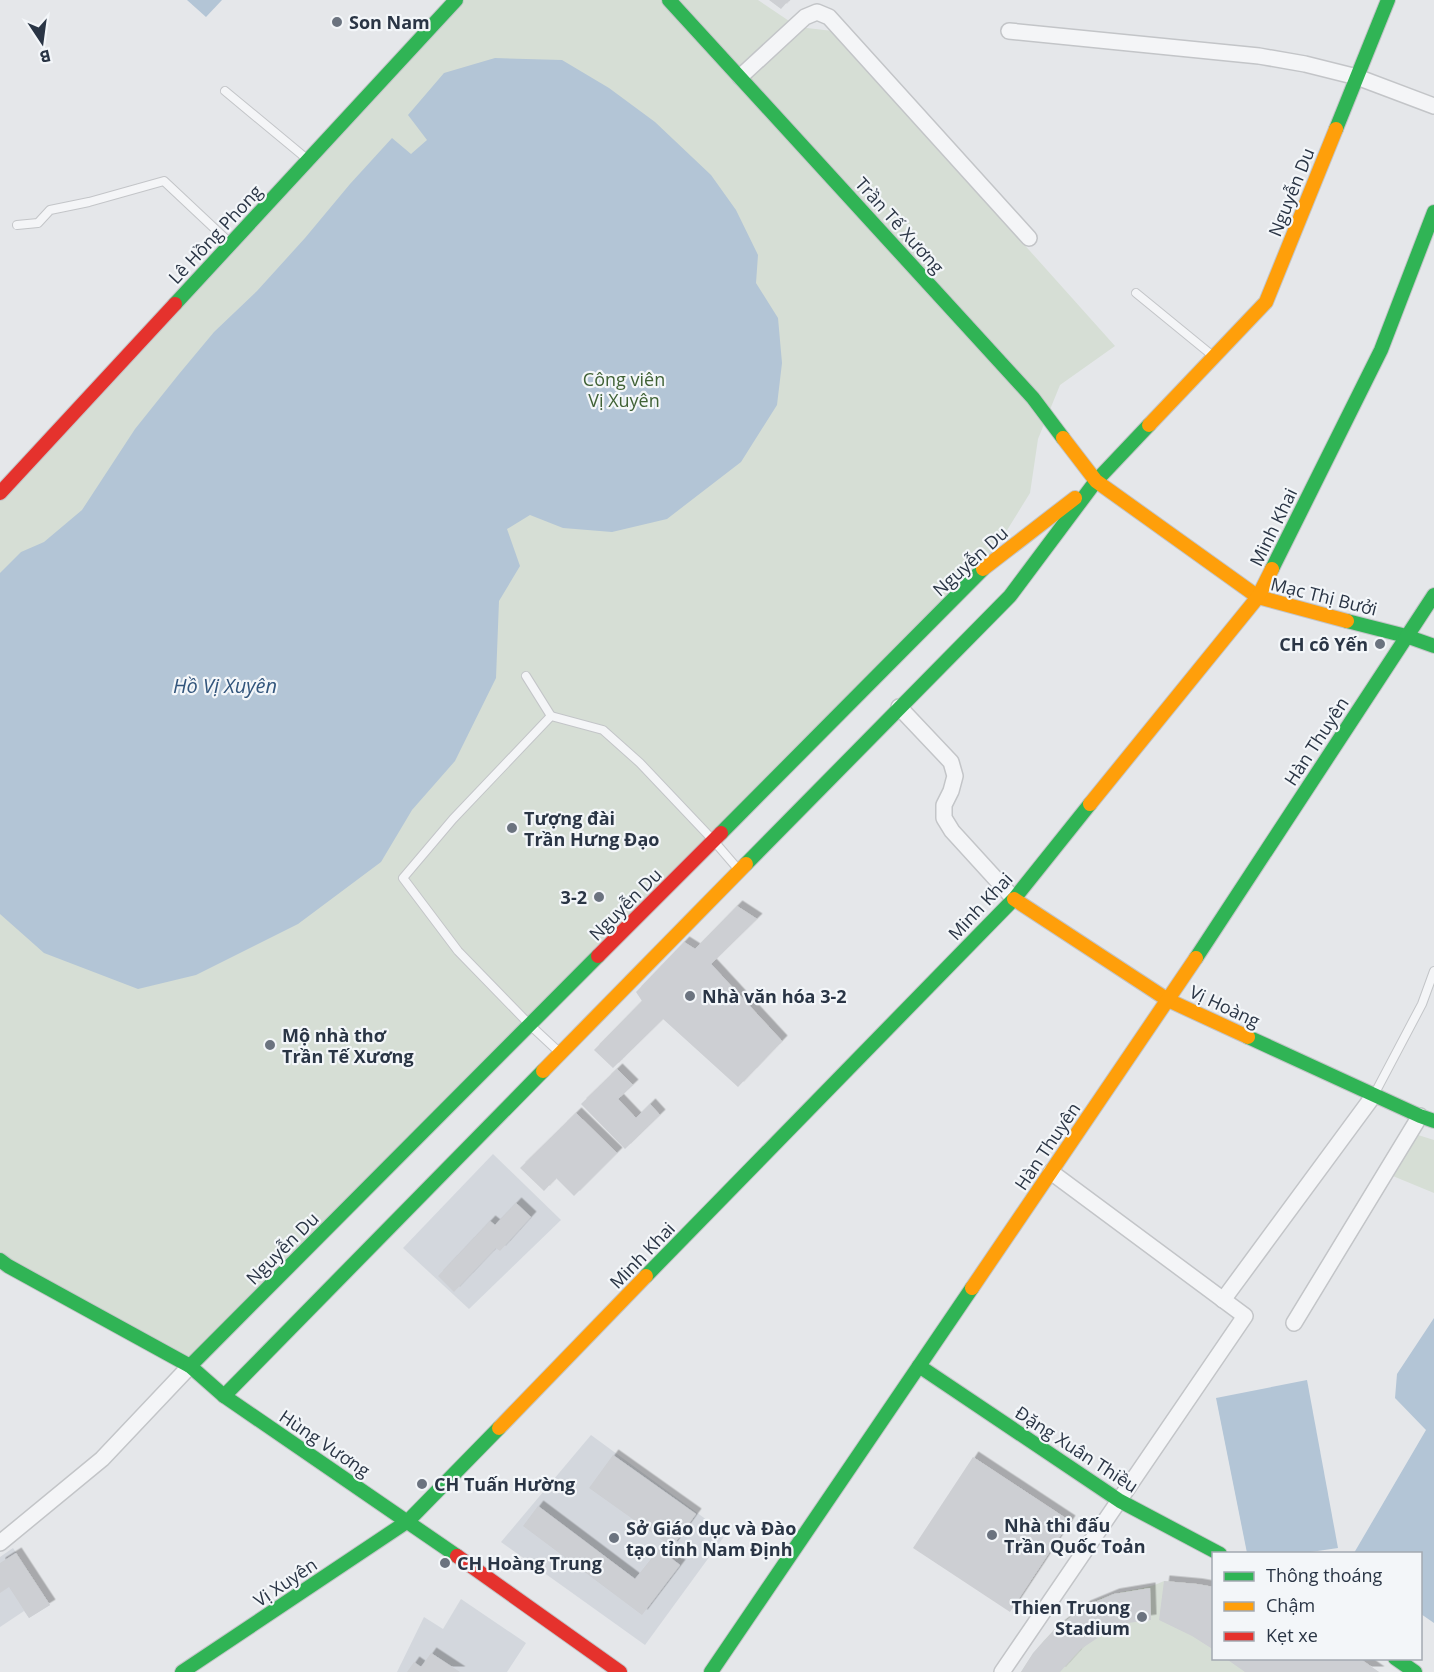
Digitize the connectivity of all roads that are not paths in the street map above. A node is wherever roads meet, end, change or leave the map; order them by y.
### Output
1 (456, 0) edge
2 (669, 0) edge
3 (1388, 0) edge
4 (1009, 31) dead end
5 (740, 77) junction
6 (1357, 77) junction
7 (225, 91) dead end
8 (1434, 106) edge
9 (308, 160) junction
10 (1434, 213) edge
11 (16, 225) dead end
12 (1029, 238) dead end
13 (231, 243) junction
14 (1136, 293) dead end
15 (1214, 357) junction
16 (1096, 481) junction
17 (0, 493) edge
18 (1434, 595) edge
19 (1258, 597) junction
20 (1406, 636) junction
21 (1434, 646) edge
22 (526, 676) dead end
23 (899, 707) junction
24 (551, 716) junction
25 (713, 840) junction
26 (739, 871) junction
27 (1014, 899) junction
28 (1434, 971) edge
29 (1168, 1000) junction
30 (530, 1025) junction
31 (560, 1053) junction
32 (1374, 1095) junction
33 (1427, 1119) edge
34 (1051, 1172) junction
35 (2, 1267) edge
36 (1223, 1300) junction
37 (1294, 1323) dead end
38 (190, 1366) junction
39 (919, 1366) junction
40 (224, 1396) junction
41 (1120, 1501) junction
42 (408, 1521) junction
43 (0, 1543) edge
44 (1216, 1552) edge
45 (1397, 1660) edge
46 (182, 1672) edge
47 (620, 1672) edge
48 (711, 1672) edge
49 (1002, 1672) edge
50 (1415, 1672) edge

1 - 9 street, Lê Hồng Phong
2 - 5 street, Trần Tế Xương
3 - 6 street, Nguyễn Du
4 - 6 street
5 - 12 street
5 - 16 street, Trần Tế Xương
6 - 8 street
6 - 15 street, Nguyễn Du
7 - 9 lane
9 - 13 street, Lê Hồng Phong
10 - 19 street, Minh Khai
11 - 13 lane
13 - 17 street, Lê Hồng Phong
14 - 15 lane
15 - 16 street, Nguyễn Du
16 - 19 street, Mạc Thị Bưởi
16 - 23 street, Nguyễn Du
16 - 25 street, Nguyễn Du
18 - 20 street, Hàn Thuyên
19 - 20 street, Mạc Thị Bưởi
19 - 27 street, Minh Khai
20 - 21 street, Mạc Thị Bưởi
20 - 29 street, Hàn Thuyên
22 - 24 lane
23 - 26 street, Nguyễn Du
23 - 27 street
24 - 25 lane
24 - 30 lane
25 - 26 lane
25 - 30 street, Nguyễn Du
26 - 31 street, Nguyễn Du
27 - 29 street, Vị Hoàng
27 - 42 street, Minh Khai
28 - 32 lane
29 - 32 street, Vị Hoàng
29 - 34 street, Hàn Thuyên
30 - 31 lane
30 - 38 street, Nguyễn Du
31 - 40 street, Nguyễn Du
32 - 33 street, Vị Hoàng
32 - 36 street
33 - 37 street
34 - 36 street
34 - 39 street, Hàn Thuyên
35 - 38 street, Hùng Vương
36 - 41 street
38 - 40 street, Hùng Vương
38 - 43 street
39 - 41 street, Đặng Xuân Thiều
39 - 48 street, Hàn Thuyên
40 - 42 street, Hùng Vương
41 - 44 street, Đặng Xuân Thiều
41 - 49 street
42 - 46 street, Vị Xuyên
42 - 47 street, Hùng Vương
45 - 50 street

